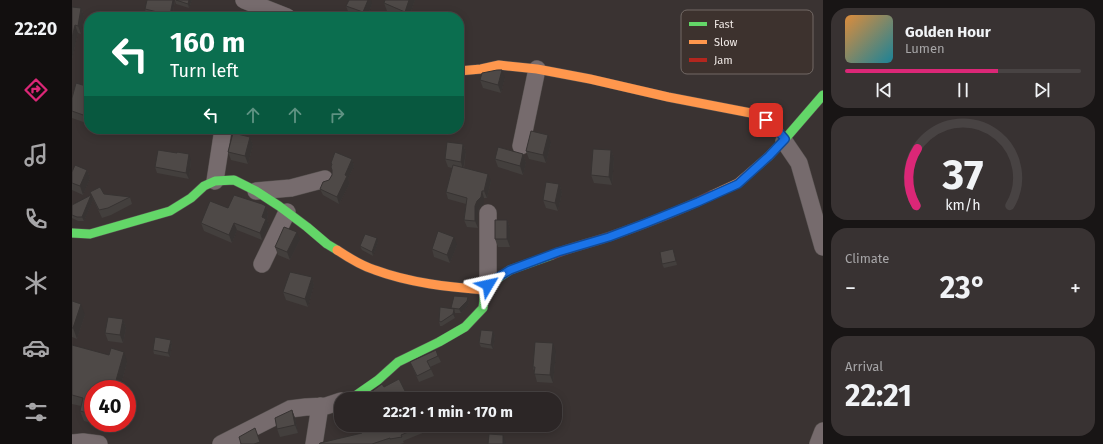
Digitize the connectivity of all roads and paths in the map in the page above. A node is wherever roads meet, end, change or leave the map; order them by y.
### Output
1 (244, 0) edge
2 (259, 12) edge
3 (537, 69) junction
4 (464, 71) edge
5 (823, 95) edge
6 (222, 134) edge
7 (785, 140) junction
8 (521, 146) dead end
9 (325, 179) dead end
10 (215, 181) junction
11 (256, 191) junction
12 (287, 212) junction
13 (488, 213) dead end
14 (72, 233) edge
15 (823, 247) edge
16 (262, 264) dead end
17 (487, 288) junction
18 (361, 392) edge
19 (334, 403) edge
20 (320, 406) junction
21 (823, 431) edge
22 (72, 443) edge
23 (99, 444) edge
24 (221, 444) edge
25 (314, 444) edge
26 (818, 444) edge

1 - 2 street
3 - 4 street
3 - 7 street
3 - 8 street
5 - 7 street
6 - 10 street
7 - 15 street
7 - 17 street
9 - 11 street
10 - 11 street
10 - 14 street
11 - 12 street
12 - 16 street
12 - 17 street
13 - 17 street
17 - 18 street
19 - 20 street
20 - 24 street
20 - 25 street
21 - 26 street
22 - 23 street

